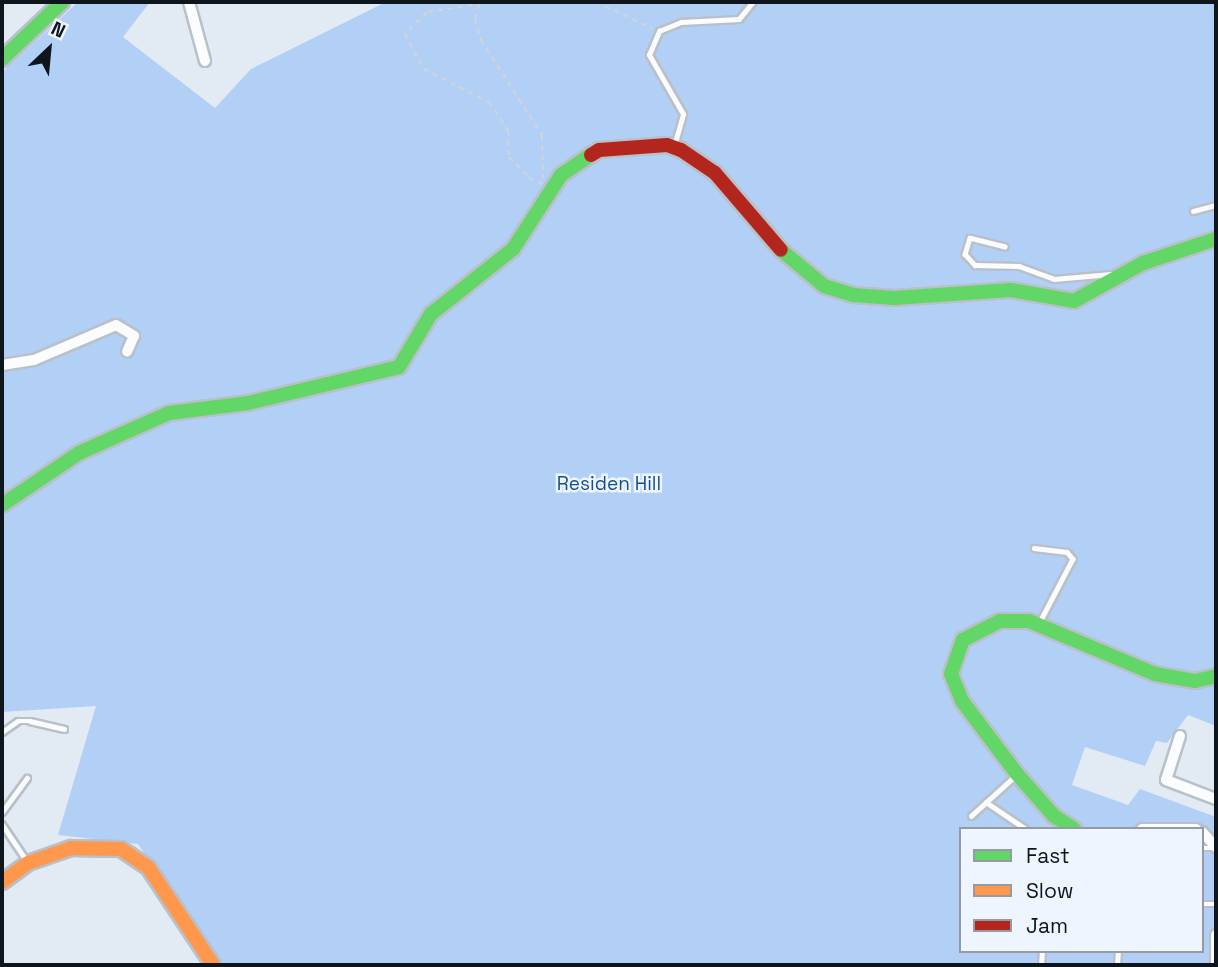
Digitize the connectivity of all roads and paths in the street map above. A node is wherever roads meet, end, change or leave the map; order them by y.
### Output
1 (62, 2) edge
2 (189, 2) edge
3 (492, 2) edge
4 (596, 2) edge
5 (753, 2) edge
6 (479, 3) edge
7 (659, 31) junction
8 (2, 59) edge
9 (205, 61) dead end
10 (674, 147) junction
11 (548, 187) junction
12 (1216, 205) edge
13 (1193, 211) dead end
14 (1216, 239) edge
15 (1005, 247) dead end
16 (1126, 272) junction
17 (127, 352) dead end
18 (2, 365) edge
19 (3, 500) edge
20 (1034, 548) dead end
21 (1040, 623) junction
22 (1216, 676) edge
23 (65, 729) dead end
24 (2, 732) edge
25 (1180, 736) dead end
26 (1017, 774) junction
27 (27, 778) dead end
28 (1216, 799) edge
29 (986, 802) junction
30 (2, 812) edge
31 (971, 816) dead end
32 (2, 824) edge
33 (1023, 827) edge
34 (1071, 827) edge
35 (1204, 834) edge
36 (1216, 848) edge
37 (28, 863) junction
38 (2, 882) edge
39 (1216, 934) edge
40 (213, 965) edge
41 (1216, 965) edge

1 - 8 street
2 - 9 street
3 - 6 path
4 - 7 path
5 - 7 lane
6 - 11 path
6 - 11 path
7 - 10 lane
10 - 11 street
10 - 16 street
11 - 19 street
12 - 13 lane
14 - 16 street
15 - 16 lane
17 - 18 street
20 - 21 lane
21 - 22 street
21 - 26 street
23 - 24 lane
25 - 28 street
26 - 29 lane
26 - 34 street
27 - 30 lane
29 - 31 lane
29 - 33 lane
32 - 37 lane
35 - 36 street
37 - 38 street
37 - 40 street
39 - 41 street

